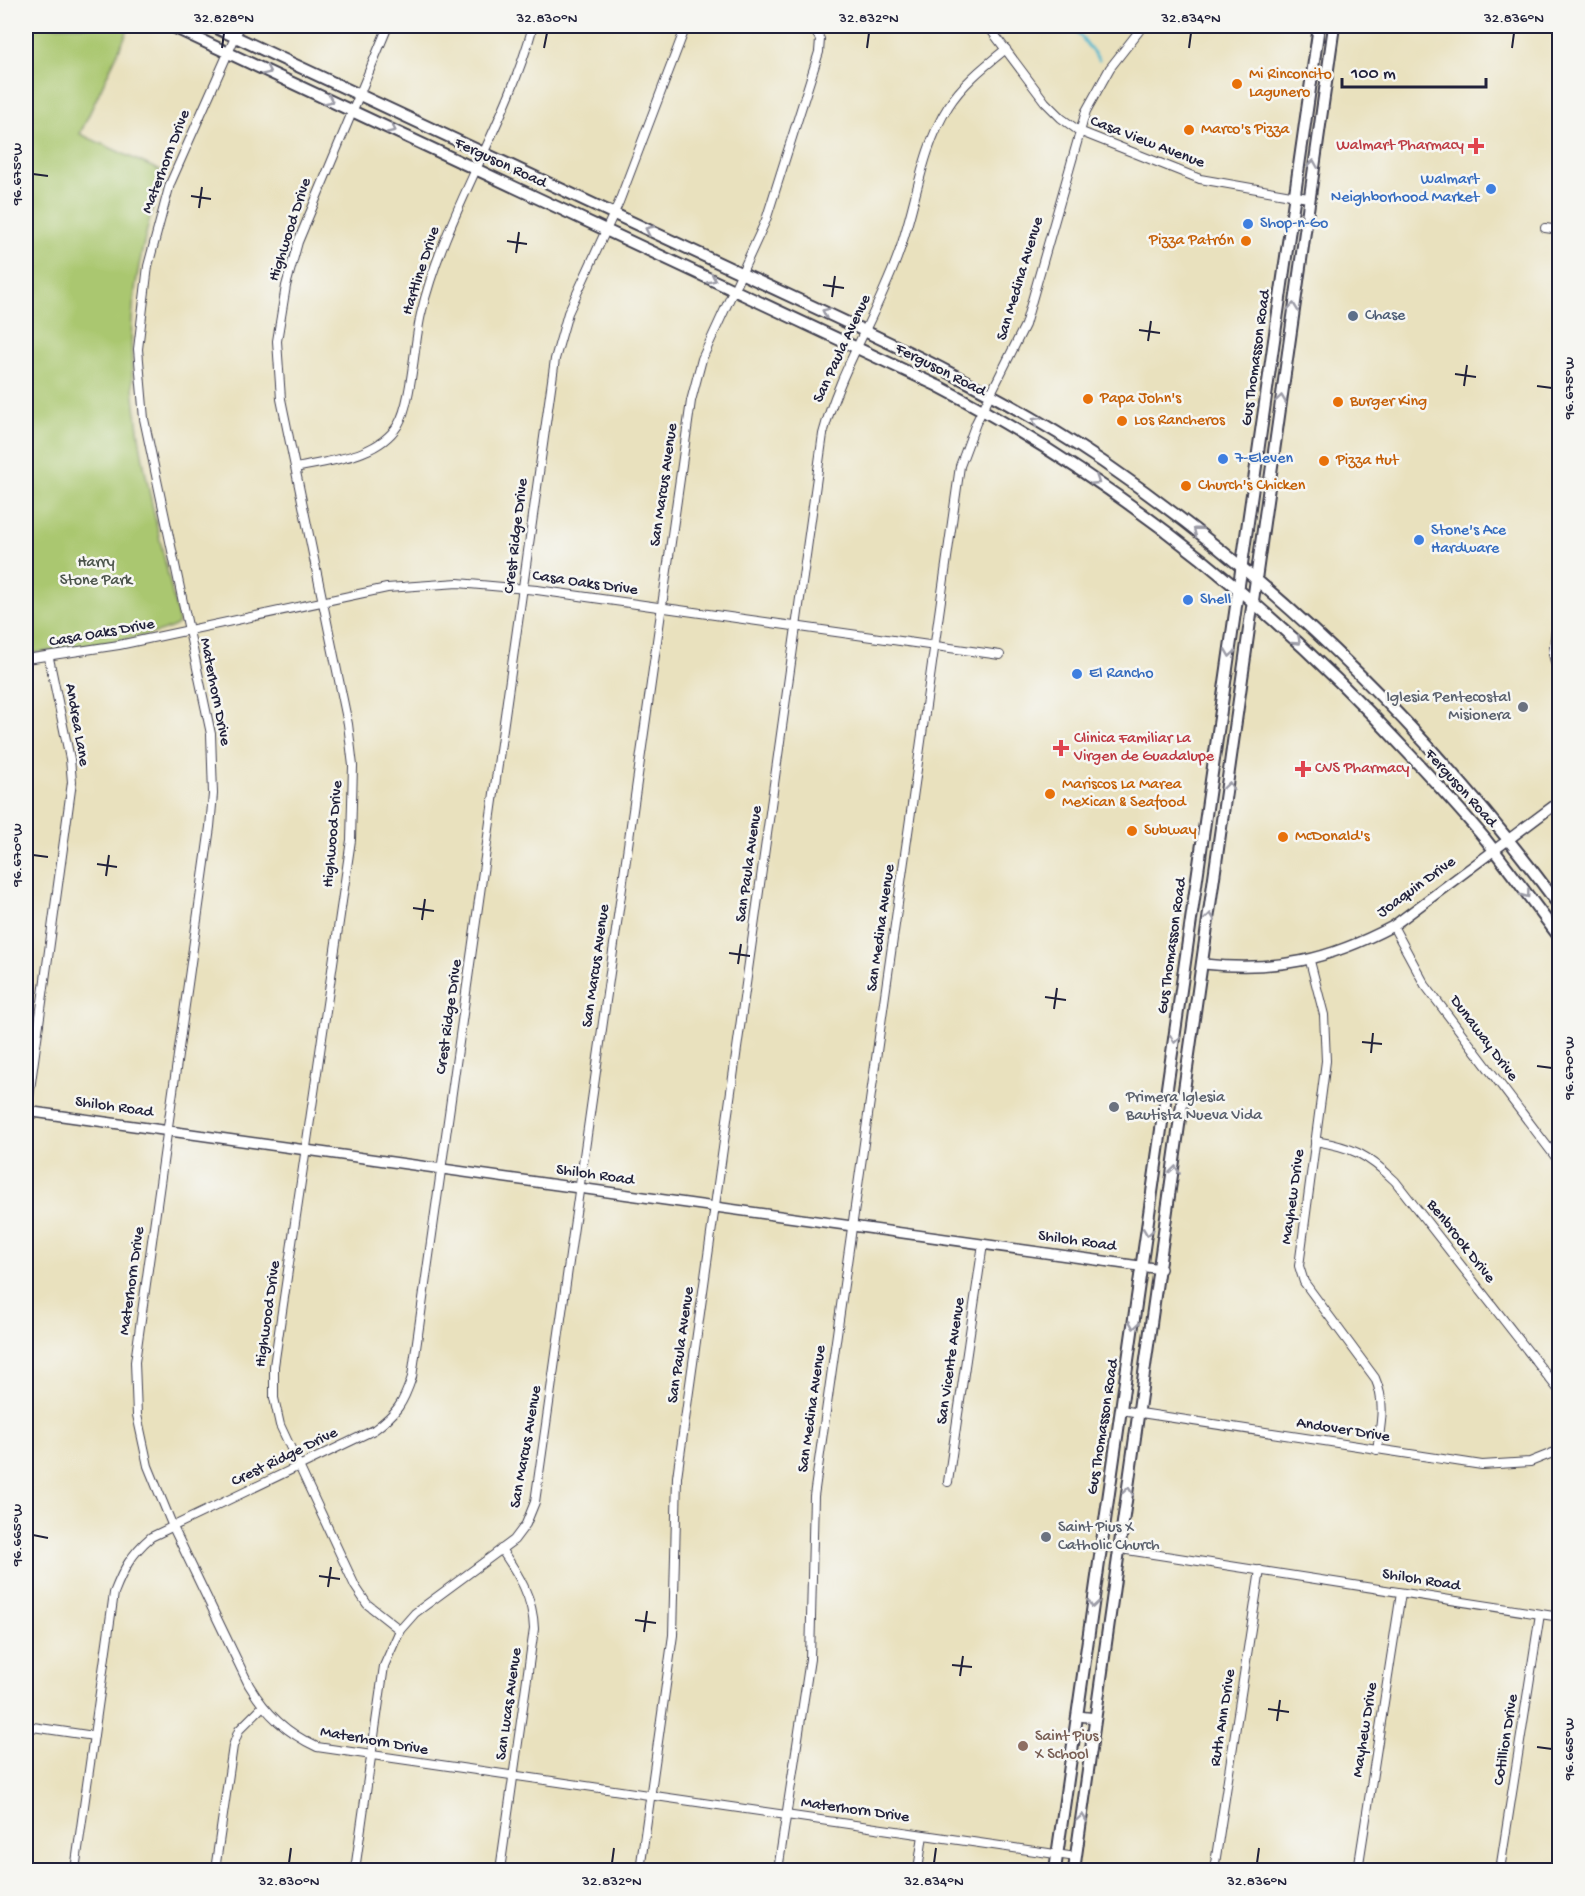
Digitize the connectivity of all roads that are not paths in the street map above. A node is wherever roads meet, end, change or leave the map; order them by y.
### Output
1 (171, 26) edge
2 (212, 26) edge
3 (240, 26) edge
4 (388, 26) edge
5 (533, 26) edge
6 (686, 26) edge
7 (812, 26) edge
8 (988, 26) edge
9 (1143, 26) edge
10 (1319, 26) edge
11 (1334, 26) edge
12 (235, 36) junction
13 (1006, 49) junction
14 (227, 52) junction
15 (1310, 83) junction
16 (1325, 84) junction
17 (360, 94) junction
18 (352, 111) junction
19 (1079, 131) junction
20 (484, 152) junction
21 (477, 168) junction
22 (1294, 194) junction
23 (1308, 198) junction
24 (614, 214) junction
25 (1545, 228) dead end
26 (607, 230) junction
27 (1560, 230) edge
28 (742, 274) junction
29 (735, 290) junction
30 (866, 331) junction
31 (859, 348) junction
32 (1271, 362) junction
33 (1286, 365) junction
34 (991, 394) junction
35 (983, 410) junction
36 (296, 468) junction
37 (1243, 568) junction
38 (1256, 580) junction
39 (1239, 588) junction
40 (524, 589) junction
41 (1560, 598) edge
42 (1254, 601) junction
43 (323, 603) junction
44 (662, 608) junction
45 (798, 627) junction
46 (189, 631) junction
47 (935, 646) junction
48 (1000, 655) dead end
49 (49, 658) junction
50 (26, 659) edge
51 (1560, 681) edge
52 (1224, 699) junction
53 (1239, 712) junction
54 (1560, 801) edge
55 (1206, 819) junction
56 (1224, 822) junction
57 (1508, 840) junction
58 (1494, 851) junction
59 (1560, 907) edge
60 (1393, 926) junction
61 (1560, 938) edge
62 (1186, 960) junction
63 (1310, 961) junction
64 (1204, 964) junction
65 (26, 1114) edge
66 (168, 1131) junction
67 (1316, 1141) junction
68 (306, 1150) junction
69 (1560, 1163) edge
70 (442, 1169) junction
71 (579, 1188) junction
72 (715, 1208) junction
73 (853, 1227) junction
74 (982, 1244) junction
75 (1143, 1267) junction
76 (1161, 1269) junction
77 (1560, 1392) edge
78 (1121, 1410) junction
79 (1140, 1412) junction
80 (1377, 1450) junction
81 (1560, 1450) edge
82 (298, 1466) junction
83 (948, 1482) dead end
84 (173, 1527) junction
85 (1101, 1546) junction
86 (501, 1549) junction
87 (1120, 1549) junction
88 (1260, 1570) junction
89 (1401, 1593) junction
90 (1540, 1614) junction
91 (1560, 1617) edge
92 (400, 1630) junction
93 (262, 1707) junction
94 (1078, 1716) junction
95 (1096, 1718) junction
96 (26, 1726) edge
97 (94, 1736) junction
98 (371, 1757) junction
99 (514, 1778) junction
100 (651, 1797) junction
101 (786, 1815) junction
102 (923, 1834) junction
103 (1057, 1854) junction
104 (1076, 1857) junction
105 (75, 1870) edge
106 (215, 1870) edge
107 (355, 1870) edge
108 (501, 1870) edge
109 (640, 1870) edge
110 (778, 1870) edge
111 (918, 1870) edge
112 (1055, 1870) edge
113 (1074, 1870) edge
114 (1214, 1870) edge
115 (1358, 1870) edge
116 (1500, 1870) edge

1 - 14 main road, Ferguson Road
2 - 12 main road, Ferguson Road
3 - 12 street, Materhorn Drive
4 - 17 street, Highwood Drive
5 - 20 street, Hartline Drive
6 - 24 street, Crest Ridge Drive
7 - 28 street, San Marcus Avenue
8 - 13 street, Casa View Avenue
9 - 19 street, San Medina Avenue
10 - 15 main road, Gus Thomasson Road
11 - 16 main road, Gus Thomasson Road
12 - 14 street, Materhorn Drive
12 - 17 main road, Ferguson Road
13 - 19 street, Casa View Avenue
13 - 30 street, San Paula Avenue
14 -> 18 main road, Ferguson Road
14 - 46 street, Materhorn Drive
15 - 16 main road
15 - 22 main road, Gus Thomasson Road
23 -> 16 main road, Gus Thomasson Road
17 - 18 street, Highwood Drive
17 - 20 main road, Ferguson Road
18 -> 21 main road, Ferguson Road
18 - 36 street, Highwood Drive
19 - 22 street, Casa View Avenue
19 - 34 street, San Medina Avenue
20 - 21 street, Hartline Drive
20 - 24 main road, Ferguson Road
21 - 26 main road, Ferguson Road
21 - 36 street, Hartline Drive
22 - 23 street, Casa View Avenue
22 - 32 main road, Gus Thomasson Road
33 -> 23 main road, Gus Thomasson Road
24 - 26 street, Crest Ridge Drive
28 -> 24 main road, Ferguson Road
25 - 27 street
26 -> 29 main road, Ferguson Road
26 - 40 street, Crest Ridge Drive
28 - 29 street, San Marcus Avenue
30 -> 28 main road, Ferguson Road
29 - 31 main road, Ferguson Road
29 - 44 street, San Marcus Avenue
30 - 31 street, San Paula Avenue
30 - 34 main road, Ferguson Road
31 - 35 main road, Ferguson Road
31 - 45 street, San Paula Avenue
32 - 33 main road
32 - 37 main road, Gus Thomasson Road
38 -> 33 main road, Gus Thomasson Road
34 - 35 street, San Medina Avenue
37 -> 34 main road, Ferguson Road
35 -> 39 main road, Ferguson Road
35 - 47 street, San Medina Avenue
36 - 43 street, Highwood Drive
37 - 38 main road, Ferguson Road
37 - 39 main road, Gus Thomasson Road
38 - 42 main road, Gus Thomasson Road
38 - 57 main road, Ferguson Road
39 - 42 main road, Ferguson Road
39 -> 52 main road, Gus Thomasson Road
40 - 43 street, Casa Oaks Drive
40 - 44 street, Casa Oaks Drive
40 - 70 street, Crest Ridge Drive
41 - 51 street
42 - 53 main road, Gus Thomasson Road
42 -> 58 main road, Ferguson Road
43 - 46 street, Casa Oaks Drive
43 - 68 street, Highwood Drive
44 - 45 street, Casa Oaks Drive
44 - 71 street, San Marcus Avenue
45 - 47 street, Casa Oaks Drive
45 - 72 street, San Paula Avenue
46 - 49 street, Casa Oaks Drive
46 - 66 street, Materhorn Drive
47 - 48 street, Casa Oaks Drive
47 - 73 street, San Medina Avenue
49 - 50 street, Casa Oaks Drive
49 - 65 street, Andrea Lane
52 - 53 main road
52 - 55 main road, Gus Thomasson Road
56 -> 53 main road, Gus Thomasson Road
54 - 57 street, Joaquin Drive
55 - 56 main road
55 - 62 main road, Gus Thomasson Road
64 -> 56 main road, Gus Thomasson Road
57 - 58 street, Joaquin Drive
57 - 59 main road, Ferguson Road
58 - 60 street, Joaquin Drive
58 -> 61 main road, Ferguson Road
60 - 63 street, Joaquin Drive
60 - 69 street, Dunaway Drive
62 - 64 main road
62 -> 75 main road, Gus Thomasson Road
63 - 64 street, Joaquin Drive
63 - 67 street, Mayhew Drive
76 -> 64 main road, Gus Thomasson Road
65 - 66 street, Shiloh Road
66 - 68 street, Shiloh Road
66 - 84 street, Materhorn Drive
67 - 77 street, Benbrook Drive
67 - 80 street, Mayhew Drive
68 - 70 street, Shiloh Road
68 - 82 street, Highwood Drive
70 - 71 street, Shiloh Road
70 - 82 street, Crest Ridge Drive
71 - 72 street, Shiloh Road
71 - 86 street, San Marcus Avenue
72 - 73 street, Shiloh Road
72 - 100 street, San Paula Avenue
73 - 74 street, Shiloh Road
73 - 101 street, San Medina Avenue
74 - 75 street, Shiloh Road
74 - 83 street, San Vicente Avenue
75 - 76 street, Shiloh Road
75 -> 78 main road, Gus Thomasson Road
76 - 79 main road, Gus Thomasson Road
78 - 79 street, Andover Drive
78 - 85 main road, Gus Thomasson Road
79 - 80 street, Andover Drive
87 -> 79 main road, Gus Thomasson Road
80 - 81 street, Andover Drive
82 - 84 street, Crest Ridge Drive
82 - 92 street, Highwood Drive
84 - 93 street, Materhorn Drive
84 - 97 street, Crest Ridge Drive
85 - 87 street, Shiloh Road
85 -> 94 main road, Gus Thomasson Road
86 - 92 street, San Marcus Avenue
86 - 99 street, San Lucas Avenue
87 - 88 street, Shiloh Road
87 - 95 main road, Gus Thomasson Road
88 - 89 street, Shiloh Road
88 - 114 street, Ruth Ann Drive
89 - 90 street, Shiloh Road
89 - 115 street, Mayhew Drive
90 - 91 street, Shiloh Road
90 - 116 street, Cotillion Drive
92 - 98 street, San Marcus Avenue
93 - 98 street, Materhorn Drive
93 - 106 street
94 - 95 street
94 - 103 main road, Gus Thomasson Road
104 -> 95 main road, Gus Thomasson Road
96 - 97 street
97 - 105 street, Crest Ridge Drive
98 - 99 street, Materhorn Drive
98 - 107 street, San Marcus Avenue
99 - 100 street, Materhorn Drive
99 - 108 street, San Lucas Avenue
100 - 101 street, Materhorn Drive
100 - 109 street, San Paula Avenue
101 - 102 street, Materhorn Drive
101 - 110 street, San Medina Avenue
102 - 103 street, Materhorn Drive
102 - 111 street
103 - 104 street, Materhorn Drive
103 - 112 main road, Gus Thomasson Road
104 - 113 main road, Gus Thomasson Road

